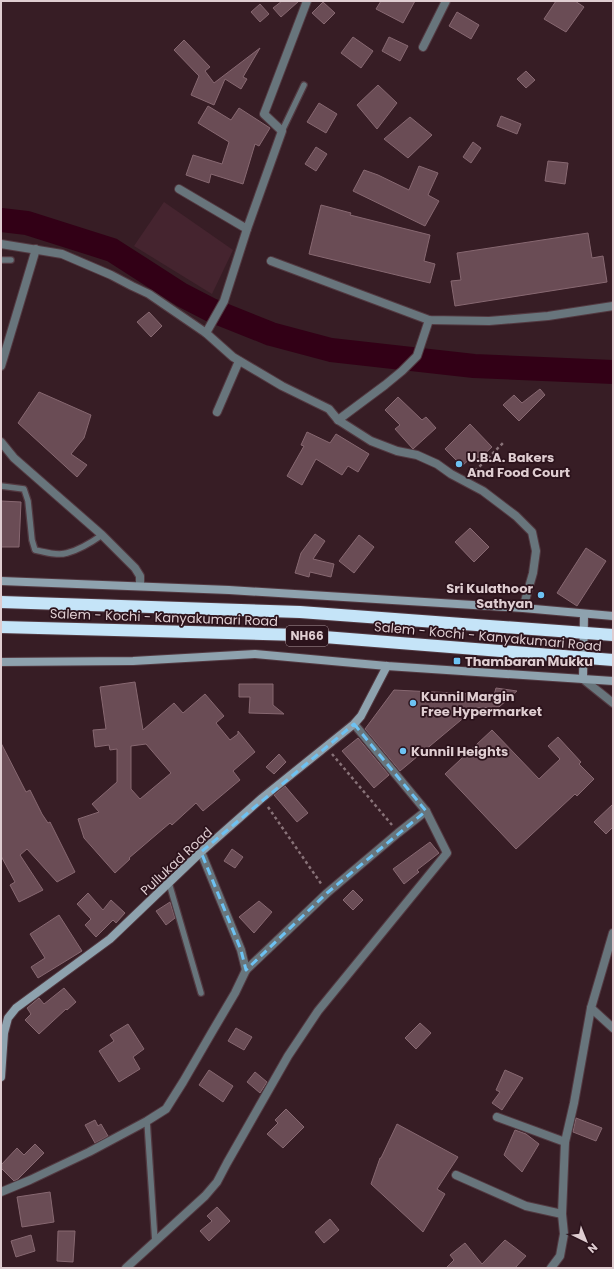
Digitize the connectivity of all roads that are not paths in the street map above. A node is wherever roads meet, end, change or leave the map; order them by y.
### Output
1 (307, 1) edge
2 (446, 1) edge
3 (423, 47) dead end
4 (304, 85) dead end
5 (282, 131) junction
6 (178, 189) dead end
7 (247, 229) junction
8 (1, 244) edge
9 (36, 249) junction
10 (1, 260) edge
11 (11, 260) dead end
12 (271, 261) dead end
13 (613, 306) edge
14 (429, 320) junction
15 (206, 333) junction
16 (239, 361) junction
17 (1, 366) edge
18 (217, 412) dead end
19 (338, 420) junction
20 (1, 442) edge
21 (1, 486) edge
22 (102, 535) junction
23 (1, 582) edge
24 (140, 586) junction
25 (1, 602) edge
26 (523, 608) junction
27 (584, 614) junction
28 (613, 616) edge
29 (1, 627) edge
30 (584, 633) junction
31 (613, 635) edge
32 (583, 658) junction
33 (613, 660) edge
34 (1, 662) edge
35 (387, 666) junction
36 (583, 679) junction
37 (613, 681) edge
38 (613, 703) edge
39 (354, 724) junction
40 (426, 811) junction
41 (201, 852) junction
42 (169, 883) junction
43 (613, 933) edge
44 (246, 970) junction
45 (201, 993) dead end
46 (591, 1008) junction
47 (613, 1028) edge
48 (1, 1077) edge
49 (497, 1117) dead end
50 (147, 1121) junction
51 (565, 1142) junction
52 (456, 1175) dead end
53 (1, 1192) edge
54 (562, 1214) junction
55 (155, 1242) junction
56 (126, 1268) edge
57 (551, 1268) edge

1 - 5 street
2 - 3 street
4 - 5 lane
5 - 7 street
6 - 7 street
7 - 15 street
8 - 9 street
9 - 15 street
9 - 17 street
10 - 11 lane
12 - 14 street
13 - 14 street
14 - 19 street
15 - 16 street
16 - 18 street
16 - 19 street
19 - 26 street
20 - 22 street
21 - 22 lane
22 - 24 street
23 - 24 street
24 - 26 street
25 - 30 highway, Salem - Kochi - Kanyakumari Road / NH66
26 - 27 street
27 - 28 street
27 - 30 street
29 - 32 highway, Salem - Kochi - Kanyakumari Road / NH66
30 - 31 highway, Salem - Kochi - Kanyakumari Road / NH66
30 - 32 street
32 - 33 highway, Salem - Kochi - Kanyakumari Road / NH66
32 - 36 street
34 - 35 street
35 - 36 street
35 - 39 street, Pullukad Road
36 - 37 street
36 - 38 street
39 - 40 street
39 - 41 street, Pullukad Road
40 - 44 street
40 - 55 street
41 - 42 street, Pullukad Road
41 - 44 street
42 - 45 lane
42 - 48 street, Pullukad Road
43 - 46 street
44 - 50 street
46 - 47 street
46 - 51 street
49 - 51 street
50 - 53 street
50 - 55 lane
51 - 54 street
52 - 54 street
54 - 57 street
55 - 56 street

